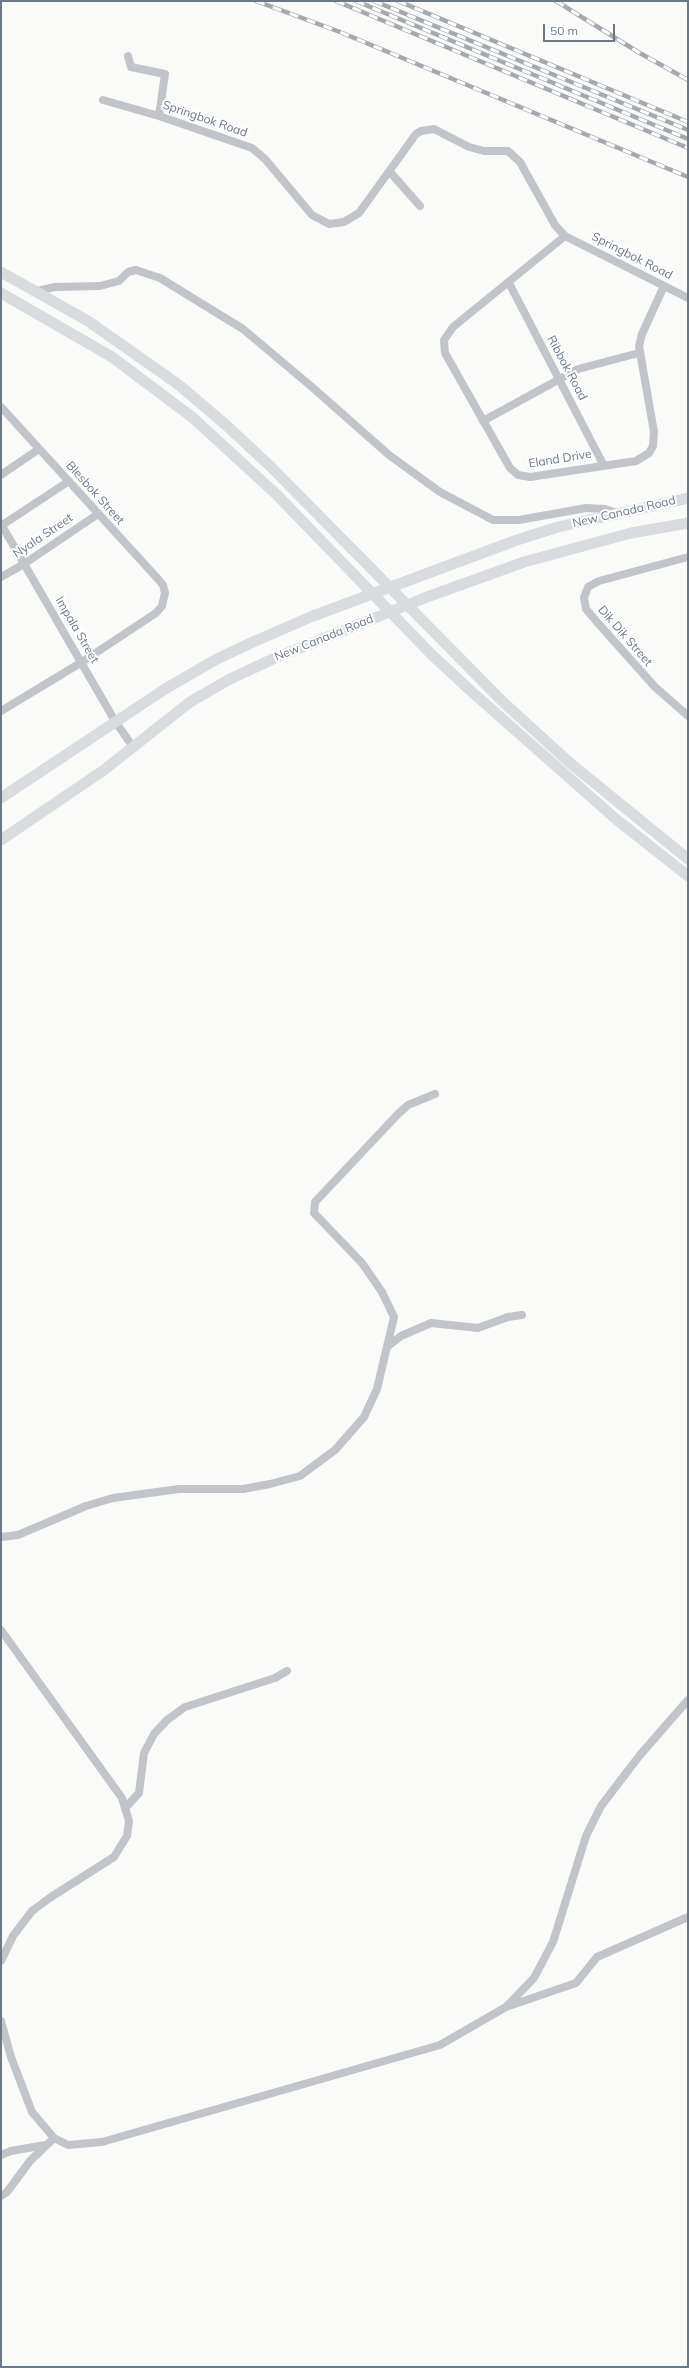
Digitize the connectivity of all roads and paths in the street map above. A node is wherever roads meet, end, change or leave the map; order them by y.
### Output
1 (128, 56) dead end
2 (103, 100) dead end
3 (159, 116) junction
4 (390, 172) junction
5 (420, 206) dead end
6 (565, 236) junction
7 (1, 272) edge
8 (509, 283) junction
9 (664, 286) junction
10 (37, 291) junction
11 (1, 293) edge
12 (688, 298) edge
13 (640, 353) junction
14 (559, 378) junction
15 (1, 407) edge
16 (483, 421) junction
17 (39, 449) junction
18 (603, 464) junction
19 (1, 475) edge
20 (69, 481) junction
21 (688, 498) edge
22 (617, 513) junction
23 (98, 514) junction
24 (688, 523) edge
25 (1, 525) edge
26 (688, 557) edge
27 (24, 564) junction
28 (1, 577) edge
29 (82, 662) junction
30 (1, 710) edge
31 (688, 716) edge
32 (115, 721) junction
33 (134, 747) junction
34 (1, 798) edge
35 (1, 840) edge
36 (688, 859) edge
37 (688, 876) edge
38 (435, 1094) dead end
39 (522, 1315) dead end
40 (388, 1346) junction
41 (1, 1537) edge
42 (1, 1630) edge
43 (287, 1671) dead end
44 (688, 1700) edge
45 (127, 1806) junction
46 (688, 1917) edge
47 (1, 1961) edge
48 (506, 2007) junction
49 (1, 2021) edge
50 (54, 2138) junction
51 (45, 2145) junction
52 (1, 2155) edge
53 (1, 2196) edge

1 - 3 street
2 - 3 street, Springbok Road
3 - 4 street, Springbok Road
4 - 5 street
4 - 6 street, Springbok Road
6 - 8 street, Eland Drive
6 - 9 street, Springbok Road
7 - 10 main road
8 - 14 street, Ribbok Road
8 - 16 street, Eland Drive
9 - 12 street, Springbok Road
9 - 13 street, Eland Drive
10 - 22 street
10 - 36 main road
11 - 37 main road
13 - 14 street
13 - 18 street, Eland Drive
14 - 16 street
14 - 18 street, Ribbok Road
15 - 17 street, Blesbok Street
16 - 18 street, Eland Drive
17 - 19 street
17 - 20 street, Blesbok Street
20 - 23 street, Blesbok Street
20 - 25 street
21 - 22 main road, New Canada Road
22 - 32 main road, New Canada Road
23 - 27 street, Nyala Street
23 - 29 street, Blesbok Street
24 - 33 main road, New Canada Road
25 - 27 street, Impala Street
26 - 31 street, Dik Dik Street
27 - 28 street, Nyala Street
27 - 29 street, Impala Street
29 - 30 street
29 - 32 street, Impala Street
32 - 33 street, Impala Street
32 - 34 main road, New Canada Road
33 - 35 main road, New Canada Road
38 - 40 street
39 - 40 street
40 - 41 street
42 - 45 street
43 - 45 street
44 - 48 street
45 - 47 street
46 - 48 street
48 - 50 street
49 - 50 street
50 - 51 street
51 - 52 street
51 - 53 street

